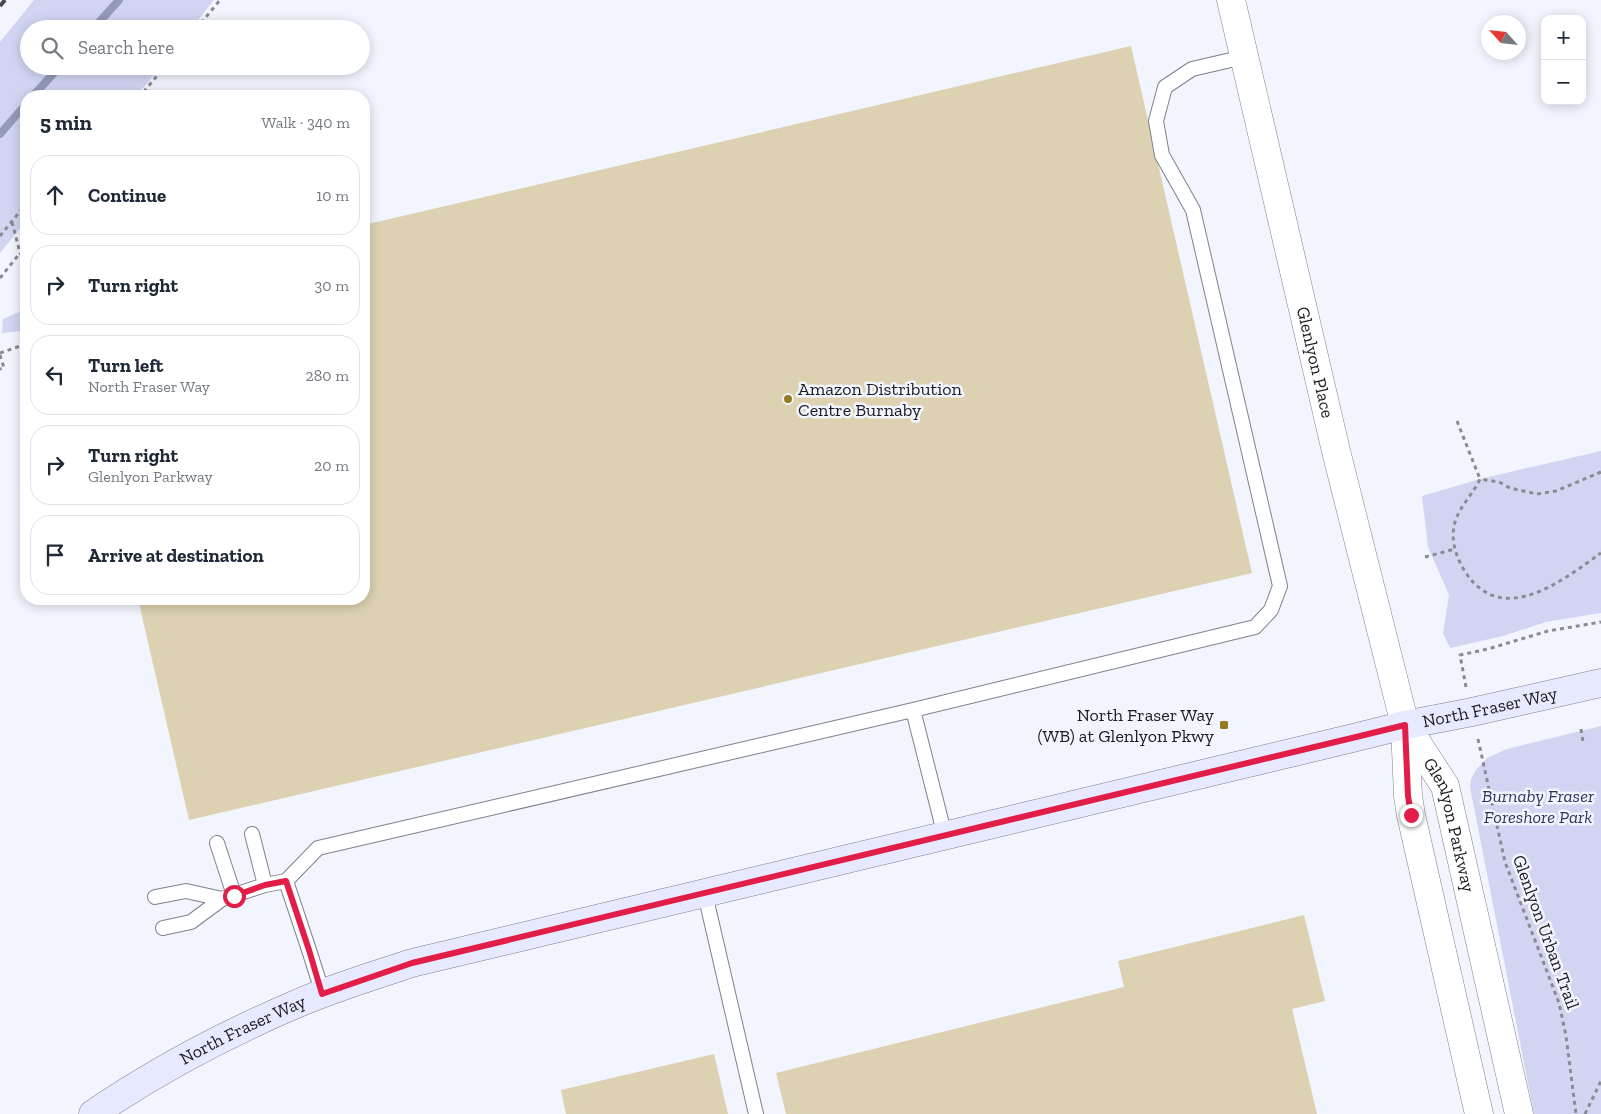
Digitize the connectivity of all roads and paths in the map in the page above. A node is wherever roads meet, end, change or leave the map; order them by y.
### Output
1 (220, 0) edge
2 (1231, 0) edge
3 (203, 20) edge
4 (1244, 57) junction
5 (158, 75) edge
6 (145, 90) edge
7 (20, 212) edge
8 (12, 222) junction
9 (0, 236) edge
10 (20, 254) joint
11 (0, 278) edge
12 (20, 347) edge
13 (0, 355) edge
14 (0, 369) edge
15 (1457, 421) dead end
16 (1601, 472) edge
17 (1480, 479) junction
18 (1455, 549) junction
19 (1601, 553) edge
20 (1425, 556) dead end
21 (1601, 622) edge
22 (1463, 674) dead end
23 (1601, 683) edge
24 (913, 710) junction
25 (1405, 725) junction
26 (1581, 729) dead end
27 (1583, 742) dead end
28 (1483, 761) dead end
29 (252, 834) dead end
30 (945, 836) junction
31 (217, 842) dead end
32 (286, 881) junction
33 (265, 885) junction
34 (705, 894) junction
35 (155, 897) dead end
36 (228, 897) junction
37 (164, 928) dead end
38 (322, 994) junction
39 (1601, 1081) edge
40 (93, 1114) edge
41 (756, 1114) edge
42 (1479, 1114) edge
43 (1519, 1114) edge
44 (1576, 1114) edge
45 (1585, 1114) edge

1 - 3 path
2 - 4 street, Glenlyon Place
4 - 24 lane
4 - 25 street, Glenlyon Place
5 - 6 path
7 - 8 path
8 - 9 path
8 - 10 path
10 - 11 path
12 - 13 path
13 - 14 path
15 - 17 path
16 - 17 path
17 - 18 path
18 - 19 path
18 - 20 path
21 - 22 path
23 - 25 street, North Fraser Way
24 - 30 lane
24 - 32 lane
25 - 30 street, North Fraser Way
25 - 42 street, Glenlyon Parkway
25 - 43 street, Glenlyon Parkway
26 - 27 path
28 - 44 path, Glenlyon Urban Trail
29 - 33 lane
30 - 34 street, North Fraser Way
31 - 36 lane
32 - 33 lane
32 - 38 lane
33 - 36 lane
34 - 38 street, North Fraser Way
34 - 41 lane
35 - 36 lane
36 - 37 lane
38 - 40 street, North Fraser Way
39 - 45 path

